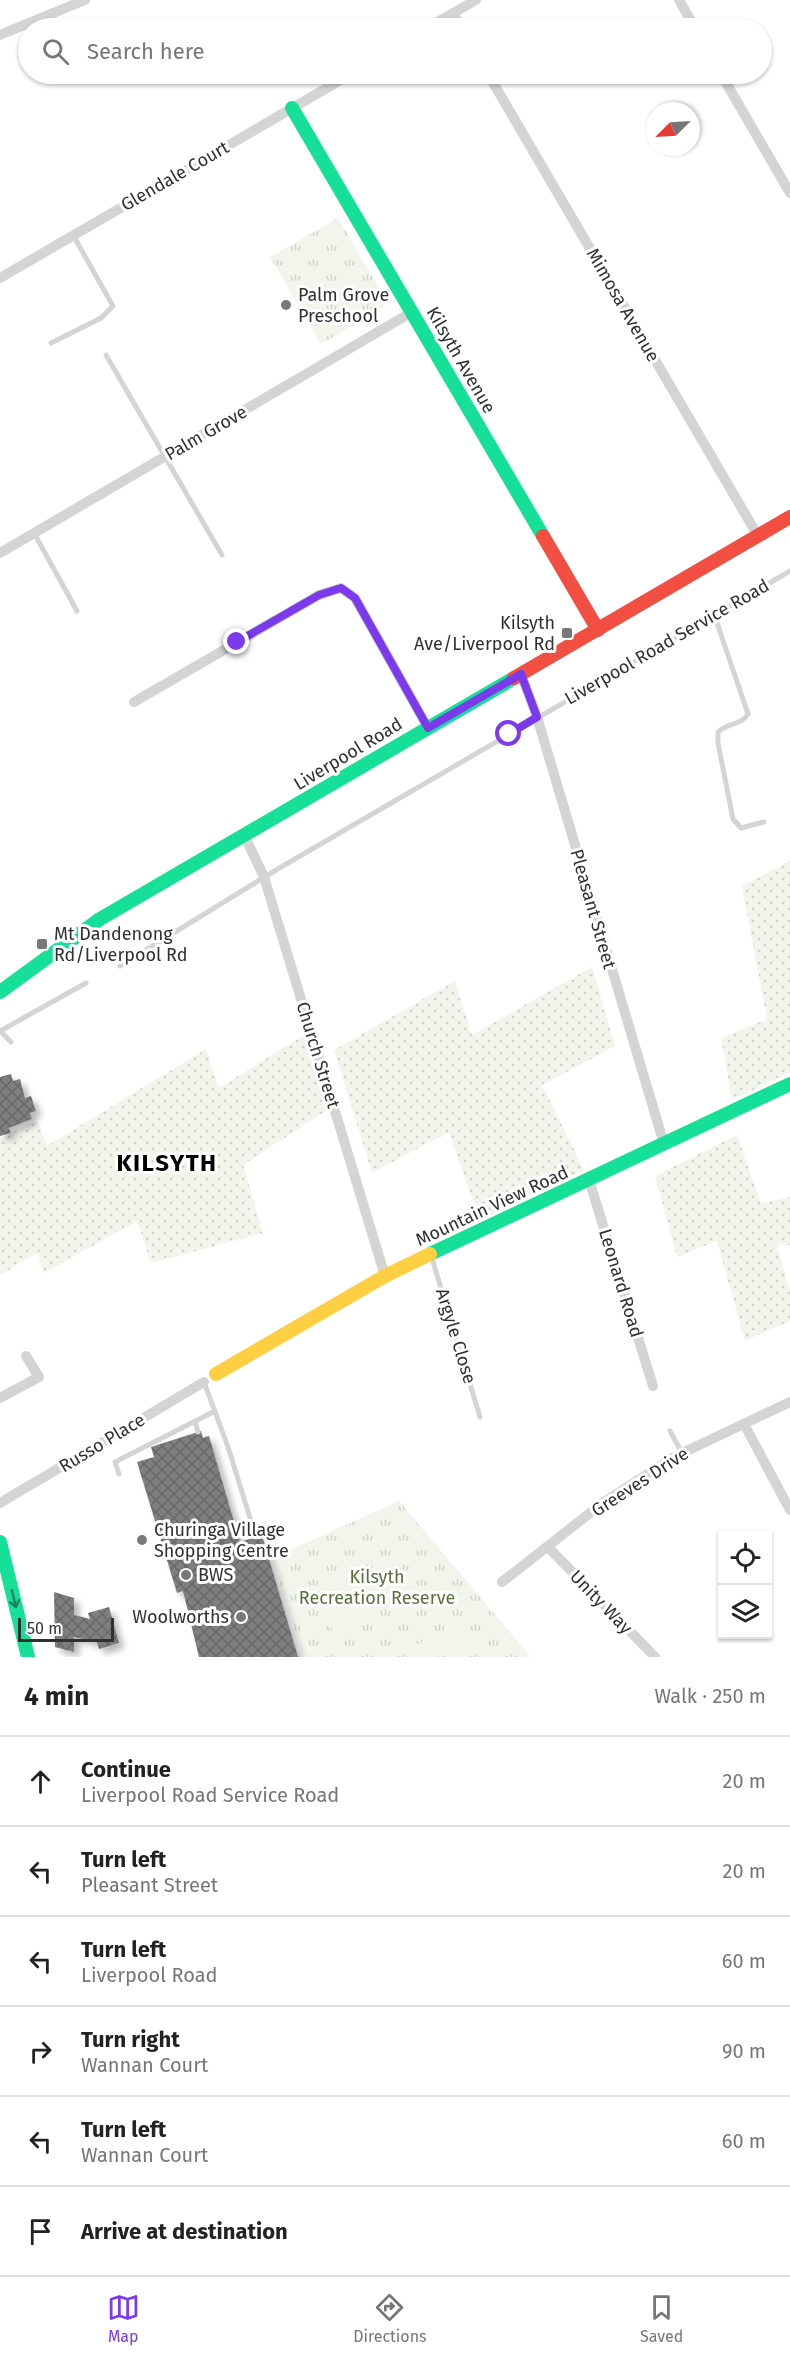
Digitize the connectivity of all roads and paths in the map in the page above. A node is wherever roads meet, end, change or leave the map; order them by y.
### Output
1 (85, 0) edge
2 (476, 0) edge
3 (679, 0) edge
4 (453, 14) junction
5 (41, 18) edge
6 (446, 18) edge
7 (456, 18) edge
8 (689, 18) edge
9 (18, 28) edge
10 (0, 35) edge
11 (334, 84) edge
12 (494, 84) edge
13 (727, 84) edge
14 (292, 108) junction
15 (790, 193) edge
16 (73, 235) junction
17 (0, 278) edge
18 (412, 312) junction
19 (51, 343) dead end
20 (106, 355) dead end
21 (165, 456) junction
22 (790, 517) edge
23 (33, 533) junction
24 (758, 536) junction
25 (0, 553) edge
26 (222, 555) dead end
27 (790, 571) edge
28 (76, 611) dead end
29 (714, 614) junction
30 (598, 630) junction
31 (521, 674) junction
32 (134, 702) dead end
33 (537, 717) junction
34 (428, 728) junction
35 (764, 822) dead end
36 (245, 837) junction
37 (264, 877) junction
38 (120, 966) dead end
39 (24, 976) junction
40 (86, 983) dead end
41 (0, 992) edge
42 (0, 1004) edge
43 (0, 1031) edge
44 (11, 1041) dead end
45 (790, 1084) edge
46 (664, 1144) junction
47 (589, 1180) junction
48 (431, 1255) junction
49 (385, 1276) junction
50 (26, 1356) dead end
51 (216, 1374) dead end
52 (204, 1382) joint
53 (653, 1386) dead end
54 (0, 1398) edge
55 (790, 1402) edge
56 (215, 1411) junction
57 (480, 1417) dead end
58 (195, 1422) junction
59 (744, 1424) junction
60 (670, 1431) dead end
61 (198, 1432) dead end
62 (682, 1454) junction
63 (119, 1474) dead end
64 (0, 1503) edge
65 (790, 1510) edge
66 (256, 1537) dead end
67 (0, 1542) edge
68 (548, 1547) junction
69 (502, 1582) dead end
70 (28, 1657) edge
71 (655, 1657) edge

1 - 5 street
2 - 4 street
3 - 8 street
4 - 6 street
4 - 7 street
9 - 10 street
11 - 14 street, Glendale Court
12 - 24 street, Mimosa Avenue
13 - 15 street
14 - 16 street, Glendale Court
14 - 18 street, Kilsyth Avenue
16 - 17 street, Glendale Court
16 - 19 lane
18 - 21 street, Palm Grove
18 - 30 street, Kilsyth Avenue
20 - 21 lane
21 - 23 street, Palm Grove
21 - 26 lane
22 - 24 street, Liverpool Road
23 - 25 street, Palm Grove
23 - 28 lane
24 - 30 street, Liverpool Road
27 - 29 lane, Liverpool Road Service Road
29 - 33 lane, Liverpool Road Service Road
29 - 35 lane
30 - 31 street, Liverpool Road
31 - 33 street, Pleasant Street
31 - 34 street, Liverpool Road
32 - 34 street
33 - 37 lane, Liverpool Road Service Road
33 - 46 street, Pleasant Street
34 - 36 street, Liverpool Road
36 - 37 street, Church Street
36 - 39 street, Liverpool Road
37 - 38 lane, Liverpool Road Service Road
37 - 49 street, Church Street
39 - 41 street, Liverpool Road
39 - 42 street, Liverpool Road
40 - 43 lane
43 - 44 lane
45 - 46 street, Mountain View Road
46 - 47 street, Mountain View Road
47 - 48 street, Mountain View Road
47 - 53 street, Leonard Road
48 - 49 street, Mountain View Road
48 - 57 lane, Argyle Close
49 - 51 street, Mountain View Road
50 - 54 street
52 - 56 lane
52 - 64 street, Russo Place
55 - 59 street, Greeves Drive
56 - 58 lane
56 - 66 lane
58 - 61 lane
58 - 63 lane
59 - 62 street, Greeves Drive
59 - 65 street
60 - 62 lane
62 - 68 street, Greeves Drive
67 -> 70 street
68 - 69 street, Greeves Drive
68 - 71 street, Unity Way

